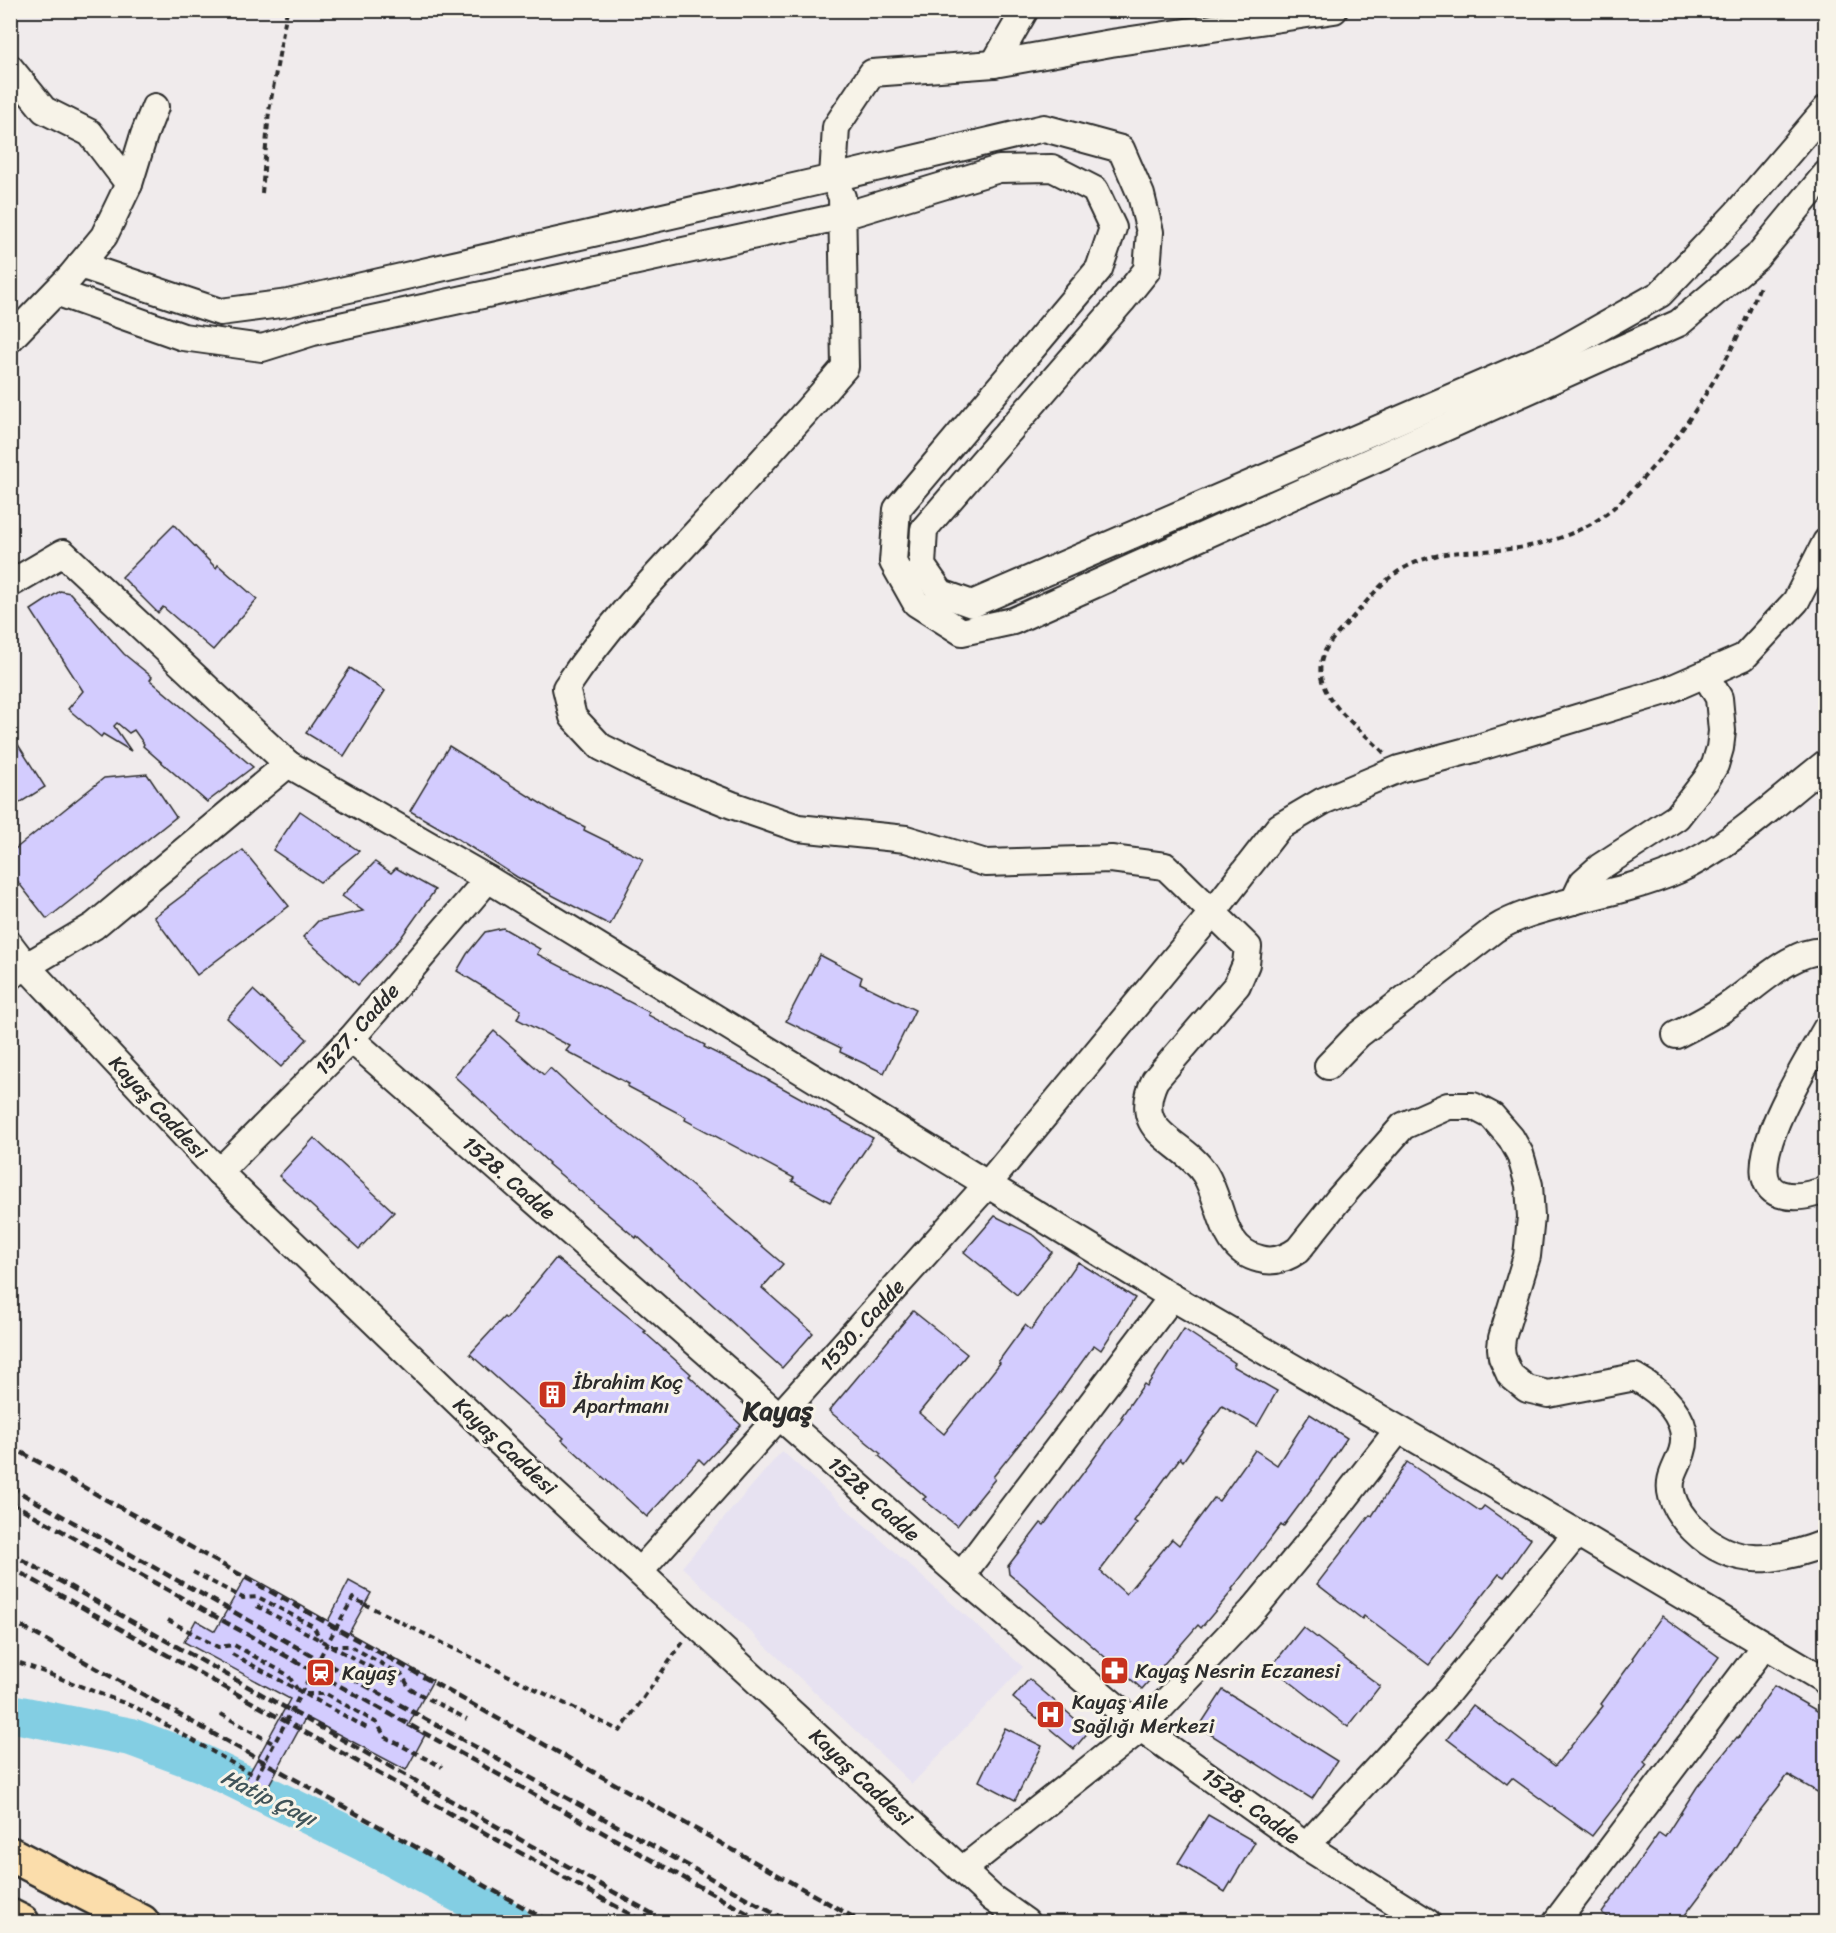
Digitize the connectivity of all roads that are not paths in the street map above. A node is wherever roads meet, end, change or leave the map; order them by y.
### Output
1 (1025, 10) edge
2 (1334, 10) edge
3 (994, 63) junction
4 (10, 68) edge
5 (155, 107) dead end
6 (1826, 109) edge
7 (1826, 174) edge
8 (833, 178) junction
9 (129, 184) junction
10 (843, 216) junction
11 (80, 265) junction
12 (56, 292) junction
13 (12, 336) edge
14 (1826, 542) edge
15 (12, 580) edge
16 (1705, 674) junction
17 (1826, 763) edge
18 (288, 764) junction
19 (488, 879) junction
20 (1574, 901) junction
21 (1213, 912) junction
22 (10, 945) edge
23 (1826, 952) edge
24 (18, 971) edge
25 (1826, 1029) edge
26 (1676, 1035) dead end
27 (351, 1039) junction
28 (1328, 1066) dead end
29 (219, 1172) junction
30 (987, 1185) junction
31 (1826, 1190) edge
32 (1172, 1297) junction
33 (781, 1416) junction
34 (1398, 1430) junction
35 (1577, 1533) junction
36 (1826, 1543) edge
37 (640, 1570) junction
38 (961, 1576) junction
39 (1765, 1645) junction
40 (1826, 1681) edge
41 (1141, 1728) junction
42 (1306, 1846) junction
43 (10, 1854) edge
44 (962, 1870) junction
45 (10, 1916) edge
46 (22, 1923) edge
47 (142, 1923) edge
48 (1026, 1923) edge
49 (1427, 1923) edge
50 (1556, 1923) edge

1 - 3 street
2 - 3 street
3 - 8 street
4 - 9 street
5 - 9 street
6 - 8 street
7 - 10 street
8 - 10 street
8 - 11 street
9 - 11 street
10 - 12 street
10 - 21 street
11 - 12 street
12 - 13 street
14 - 16 street, 1530. Cadde
15 - 18 street
16 - 20 street
16 - 21 street, 1530. Cadde
17 - 20 street
18 - 19 street
18 - 24 street
19 - 27 street, 1527. Cadde
19 - 30 street
20 - 28 street
21 - 30 street, 1530. Cadde
21 - 36 street
22 - 24 street, Kayaş Caddesi
23 - 26 street
24 - 29 street, Kayaş Caddesi
25 - 31 street
27 - 29 street, 1527. Cadde
27 - 33 street, 1528. Cadde
29 - 37 street, Kayaş Caddesi
30 - 32 street
30 - 33 street, 1530. Cadde
32 - 34 street
32 - 38 street
33 - 37 street, 1530. Cadde
33 - 38 street, 1528. Cadde
34 - 35 street
34 - 41 street
35 - 39 street
35 - 42 street
37 - 44 street, Kayaş Caddesi
38 - 41 street, 1528. Cadde
39 - 40 street
39 - 50 street
41 - 42 street, 1528. Cadde
41 - 44 street
42 - 49 street, 1528. Cadde
43 - 47 highway
44 - 48 street, Kayaş Caddesi
45 - 46 highway

